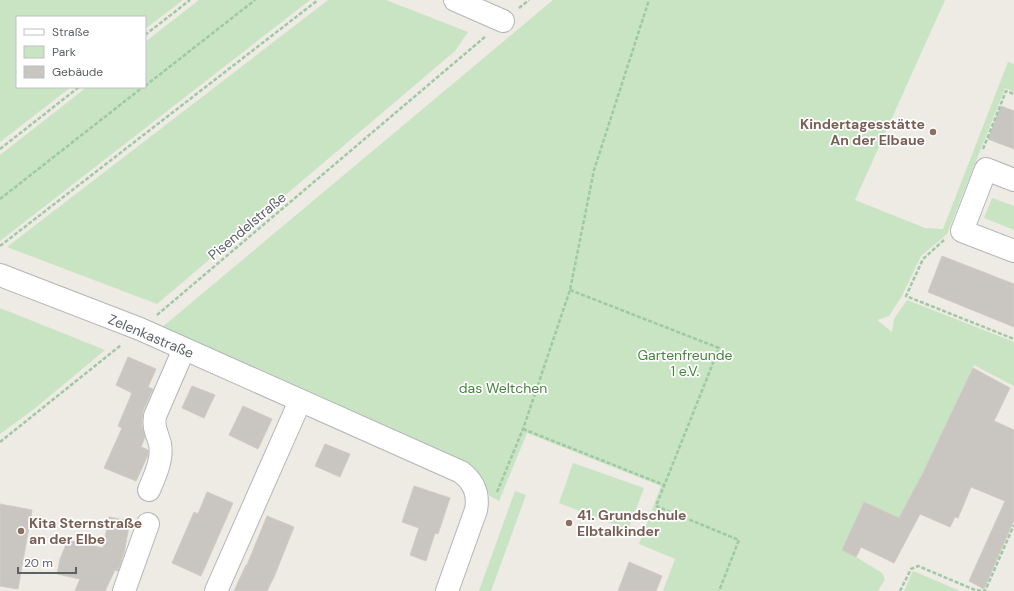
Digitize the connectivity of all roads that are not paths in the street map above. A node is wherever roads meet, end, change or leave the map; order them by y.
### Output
1 (455, 0) edge
2 (503, 21) road end
3 (1014, 180) edge
4 (1014, 251) edge
5 (0, 275) edge
6 (184, 349) junction
7 (300, 401) junction
8 (149, 490) dead end
9 (148, 524) dead end
10 (124, 591) edge
11 (216, 591) edge
12 (447, 591) edge

1 - 2 street
3 - 4 street
5 - 6 street, Zelenkastraße
6 - 7 street, Zelenkastraße
6 - 8 street
7 - 11 street
7 - 12 street, Zelenkastraße
9 - 10 street

